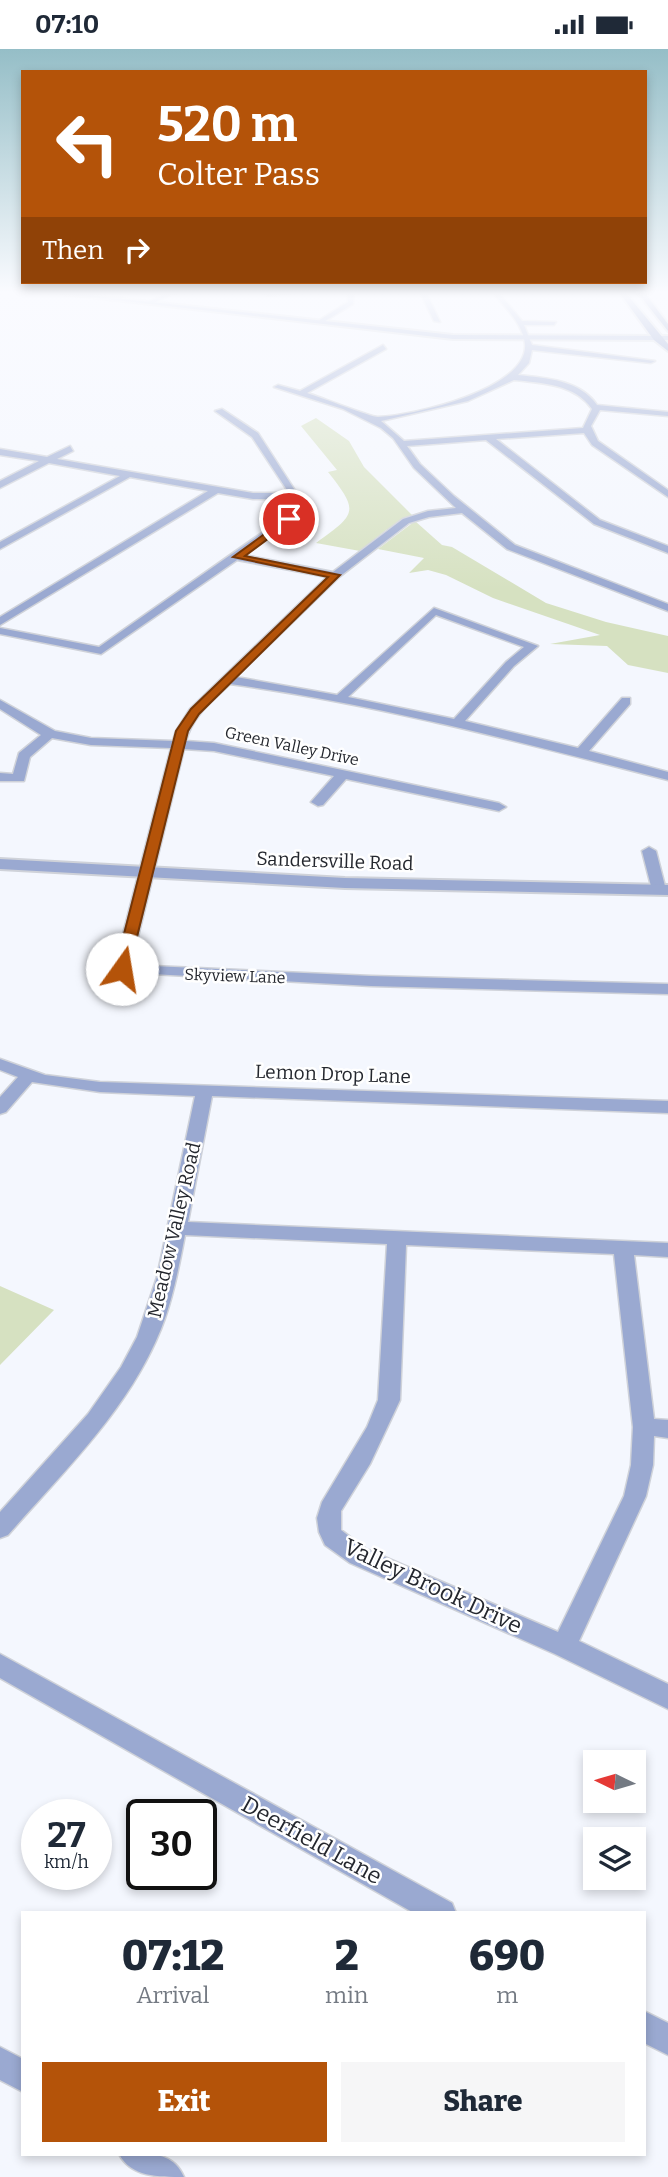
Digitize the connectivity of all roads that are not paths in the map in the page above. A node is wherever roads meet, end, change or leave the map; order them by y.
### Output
1 (292, 391) edge
2 (305, 391) edge
3 (486, 391) edge
4 (576, 391) edge
5 (300, 394) junction
6 (595, 407) junction
7 (219, 411) dead end
8 (668, 414) edge
9 (373, 419) junction
10 (586, 430) junction
11 (489, 437) junction
12 (404, 444) junction
13 (70, 449) dead end
14 (0, 452) edge
15 (48, 461) junction
16 (128, 475) junction
17 (0, 485) edge
18 (216, 490) junction
19 (668, 494) edge
20 (296, 496) junction
21 (465, 510) junction
22 (0, 547) edge
23 (668, 550) edge
24 (237, 557) junction
25 (335, 575) junction
26 (668, 608) edge
27 (0, 622) edge
28 (0, 631) edge
29 (229, 680) junction
30 (339, 699) junction
31 (626, 701) dead end
32 (0, 704) edge
33 (457, 723) junction
34 (49, 734) junction
35 (179, 743) junction
36 (582, 751) junction
37 (342, 775) junction
38 (0, 776) edge
39 (668, 776) edge
40 (318, 802) dead end
41 (499, 807) dead end
42 (649, 851) dead end
43 (0, 864) edge
44 (144, 873) junction
45 (663, 890) edge
46 (668, 989) edge
47 (0, 1064) edge
48 (28, 1076) junction
49 (205, 1090) junction
50 (668, 1107) edge
51 (0, 1108) edge
52 (178, 1228) junction
53 (397, 1240) junction
54 (623, 1248) junction
55 (668, 1250) edge
56 (644, 1427) junction
57 (668, 1429) edge
58 (0, 1528) edge
59 (564, 1646) junction
60 (0, 1665) edge
61 (668, 1697) edge
62 (438, 1911) edge
63 (646, 2027) edge
64 (668, 2040) edge
65 (0, 2062) edge
66 (21, 2076) edge
67 (138, 2156) edge
68 (168, 2177) edge

1 - 5 street
2 - 5 street
3 - 9 street
4 - 6 street
5 - 9 street
6 - 8 street
6 - 10 street
7 - 20 street
9 - 12 street
10 - 11 street
10 - 19 street
11 - 12 street
11 - 23 street
12 - 21 street
13 - 15 street
14 - 15 street
15 - 16 street
15 - 17 street
16 - 18 street
16 - 22 street
18 - 20 street
18 - 27 street
20 - 24 street
21 - 25 street, Skyview Lane
21 - 26 street
24 - 25 street
24 - 28 street
25 - 29 street, Skyview Lane
29 - 30 street
29 - 35 street, Skyview Lane
30 - 33 street
30 - 33 street
31 - 36 street
32 - 34 street, Green Valley Drive
33 - 36 street
34 - 35 street, Green Valley Drive
34 - 38 street
35 - 37 street, Green Valley Drive
35 - 44 street, Skyview Lane
36 - 39 street
37 - 40 street
37 - 41 street, Green Valley Drive
42 - 45 street
43 - 44 street, Sandersville Road
44 - 45 street, Sandersville Road
44 - 46 street, Skyview Lane
47 - 48 street, Lemon Drop Lane
48 - 49 street, Lemon Drop Lane
48 - 51 street
49 - 50 street, Lemon Drop Lane
49 - 52 street, Meadow Valley Road
52 - 53 street
52 - 58 street, Meadow Valley Road
53 - 54 street
53 - 59 street, Valley Brook Drive
54 - 55 street
54 - 56 street
56 - 57 street
56 - 59 street
59 - 61 street, Valley Brook Drive
60 - 62 street, Deerfield Lane
63 - 64 street
65 - 66 street
67 - 68 street

